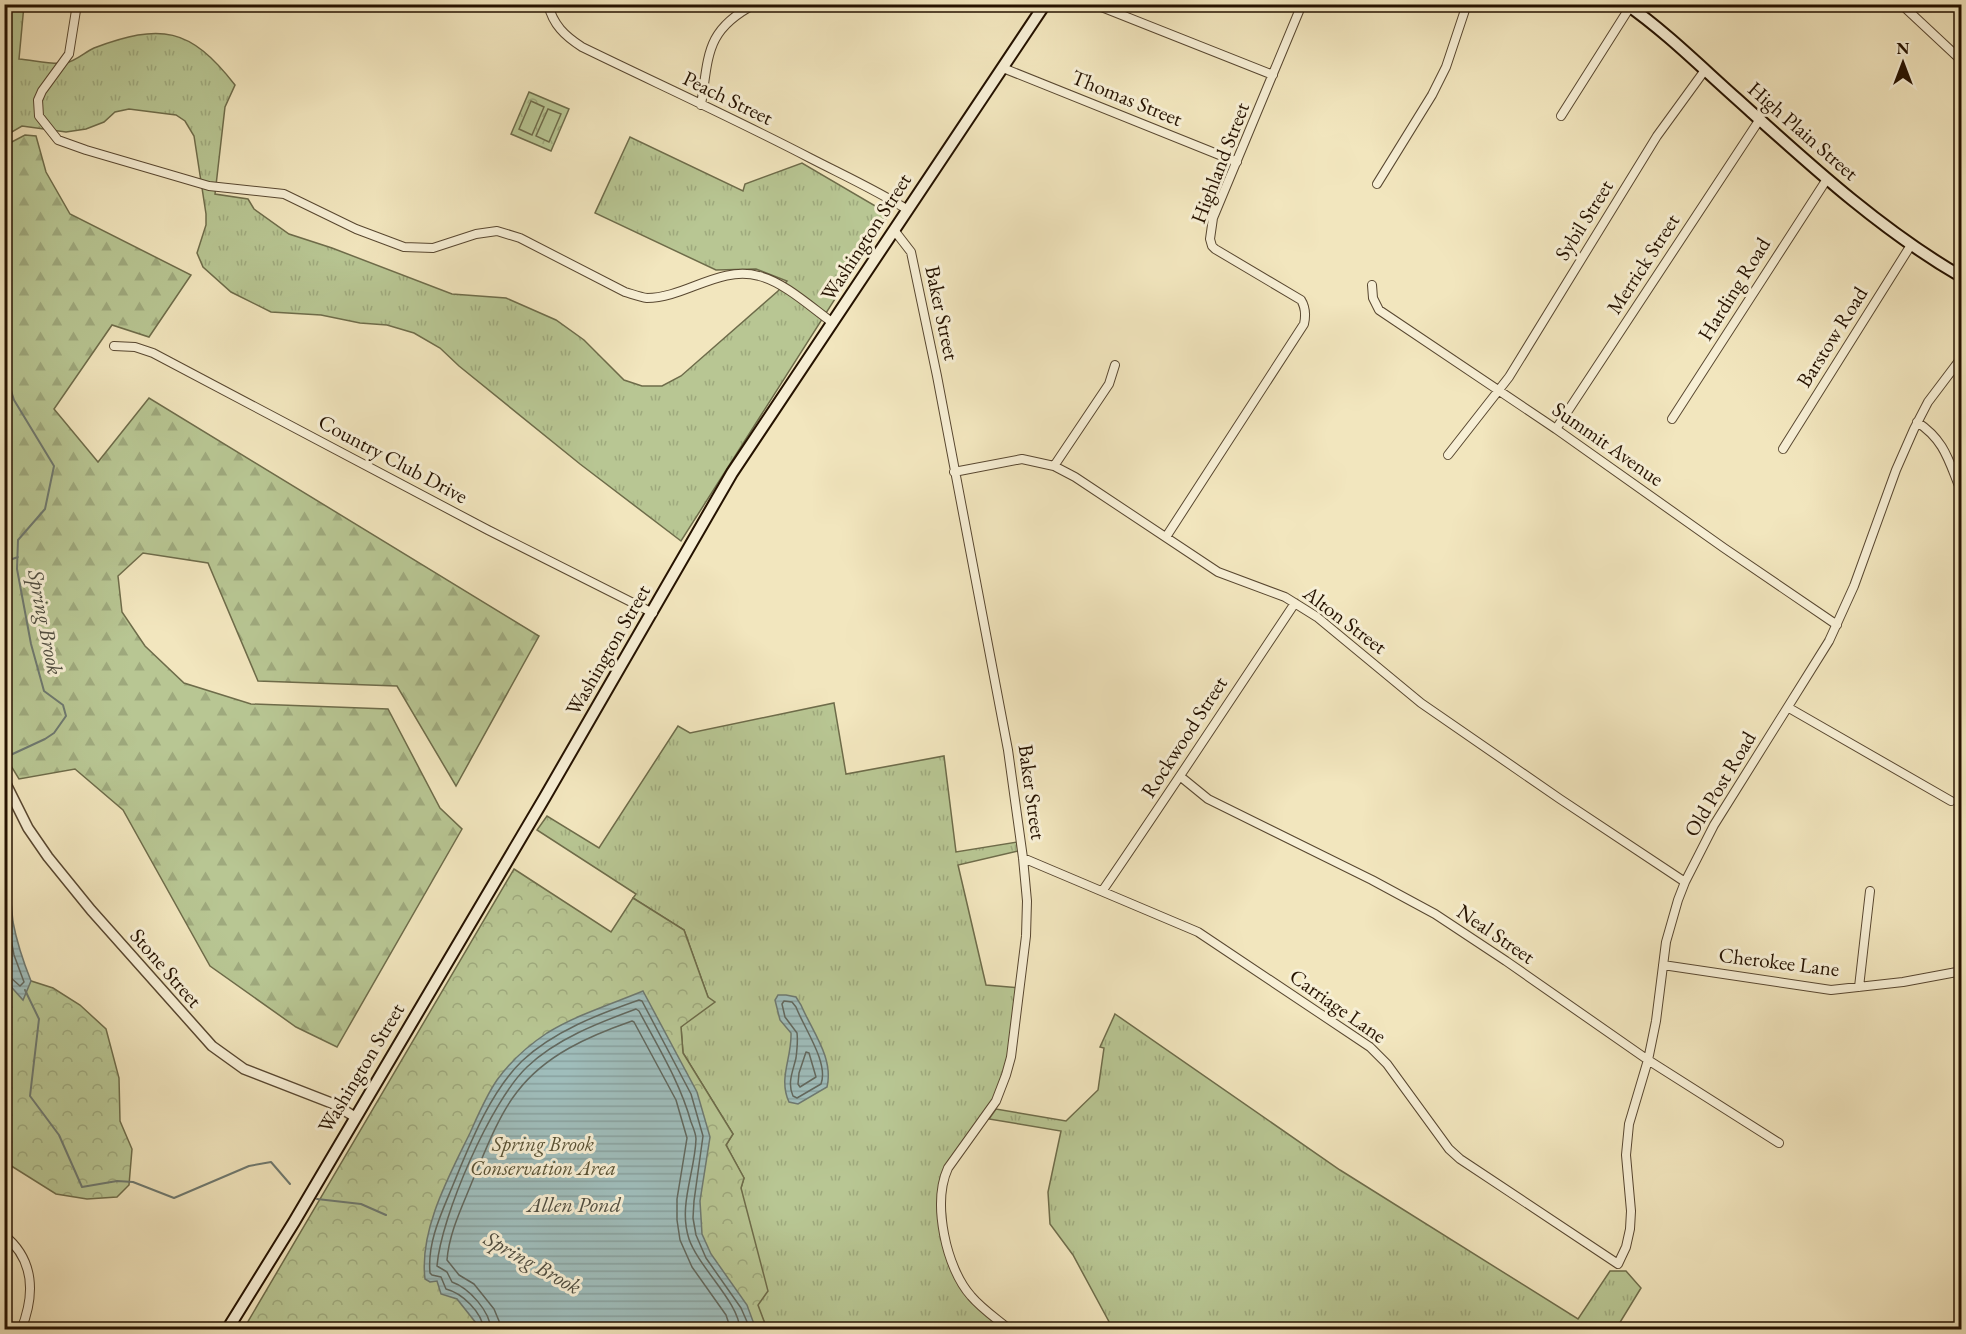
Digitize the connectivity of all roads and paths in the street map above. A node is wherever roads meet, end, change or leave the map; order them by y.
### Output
1 (77, 4) edge
2 (548, 4) edge
3 (755, 4) edge
4 (1045, 4) edge
5 (1094, 4) edge
6 (1302, 4) edge
7 (1467, 4) edge
8 (1901, 4) edge
9 (1628, 6) edge
10 (1962, 61) edge
11 (1003, 68) junction
12 (1705, 70) junction
13 (1273, 75) junction
14 (702, 105) junction
15 (1561, 116) dead end
16 (1760, 119) junction
17 (1237, 162) junction
18 (1827, 179) junction
19 (1377, 184) dead end
20 (908, 210) junction
21 (894, 230) junction
22 (1911, 245) junction
23 (1962, 277) edge
24 (1372, 285) dead end
25 (833, 323) junction
26 (114, 346) dead end
27 (1962, 357) edge
28 (1115, 365) dead end
29 (1498, 391) junction
30 (1672, 419) dead end
31 (1917, 422) junction
32 (1556, 429) junction
33 (1783, 449) dead end
34 (1448, 454) dead end
35 (1054, 466) junction
36 (954, 472) junction
37 (1962, 493) edge
38 (1166, 537) junction
39 (1295, 603) junction
40 (653, 613) junction
41 (1837, 625) junction
42 (1789, 708) junction
43 (1180, 777) junction
44 (4, 780) edge
45 (1951, 801) dead end
46 (1023, 858) junction
47 (1685, 882) junction
48 (1103, 890) junction
49 (1870, 891) dead end
50 (1663, 965) junction
51 (1962, 971) edge
52 (1859, 987) junction
53 (1648, 1060) junction
54 (355, 1117) junction
55 (1779, 1143) dead end
56 (4, 1235) edge
57 (1618, 1264) joint
58 (21, 1329) edge
59 (227, 1329) edge
60 (1010, 1329) edge

1 - 25 street
2 - 14 street, Peach Street
3 - 14 street
4 - 11 main road, Washington Street
5 - 13 street
6 - 13 street, Highland Street
7 - 19 street
8 - 10 street
9 - 12 main road, High Plain Street
9 - 15 street
11 - 17 street, Thomas Street
11 - 20 main road, Washington Street
12 - 16 main road, High Plain Street
12 - 29 street, Sybil Street
13 - 17 street, Highland Street
14 - 20 street, Peach Street
16 - 18 main road, High Plain Street
16 - 32 street, Merrick Street
17 - 38 street, Highland Street
18 - 22 main road, High Plain Street
18 - 30 street, Harding Road
20 - 21 main road, Washington Street
21 - 25 main road, Washington Street
21 - 36 street, Baker Street
22 - 23 main road, High Plain Street
22 - 33 street, Barstow Road
24 - 29 street, Summit Avenue
25 - 40 main road, Washington Street
26 - 40 street, Country Club Drive
27 - 31 street, Old Post Road
28 - 35 street
29 - 32 street, Summit Avenue
29 - 34 street, Sybil Street
31 - 37 street
31 - 41 street, Old Post Road
32 - 41 street, Summit Avenue
35 - 36 street, Alton Street
35 - 38 street, Alton Street
36 - 46 street, Baker Street
38 - 39 street, Alton Street
39 - 43 street, Rockwood Street
39 - 47 street, Alton Street
40 - 54 main road, Washington Street
41 - 42 street, Old Post Road
42 - 45 street
42 - 47 street, Old Post Road
43 - 48 street, Rockwood Street
43 - 53 street, Neal Street
44 - 54 street, Stone Street
46 - 48 street, Carriage Lane
46 - 60 street, Baker Street
47 - 50 street, Old Post Road
48 - 57 street, Carriage Lane
49 - 52 street
50 - 52 street, Cherokee Lane
50 - 53 street, Old Post Road
51 - 52 street, Cherokee Lane
53 - 55 street, Neal Street
53 - 57 street, Old Post Road
54 - 59 main road, Washington Street
56 - 58 street

